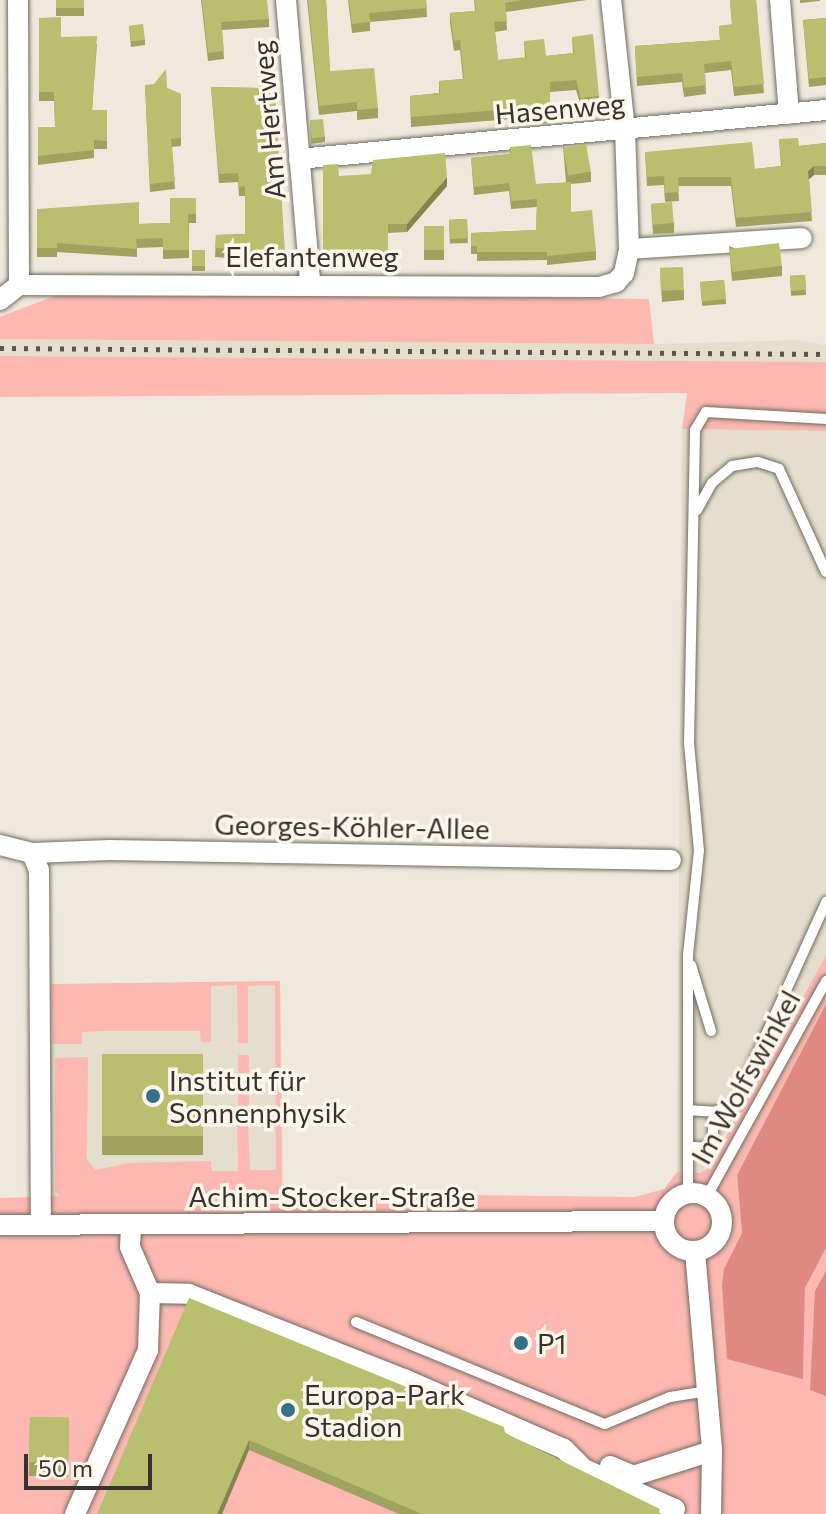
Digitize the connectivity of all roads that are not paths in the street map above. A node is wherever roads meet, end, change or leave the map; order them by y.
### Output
1 (18, 0) edge
2 (286, 0) edge
3 (611, 0) edge
4 (780, 0) edge
5 (826, 110) edge
6 (789, 114) junction
7 (625, 130) junction
8 (299, 159) junction
9 (802, 238) dead end
10 (629, 249) junction
11 (310, 282) junction
12 (19, 285) junction
13 (0, 300) edge
14 (826, 419) edge
15 (696, 512) junction
16 (826, 572) edge
17 (16, 848) edge
18 (671, 860) dead end
19 (826, 902) edge
20 (688, 955) junction
21 (826, 981) edge
22 (711, 1031) dead end
23 (688, 1110) junction
24 (714, 1112) junction
25 (690, 1147) junction
26 (698, 1195) junction
27 (664, 1221) junction
28 (41, 1224) junction
29 (0, 1225) edge
30 (131, 1225) junction
31 (695, 1251) junction
32 (150, 1293) junction
33 (356, 1322) dead end
34 (708, 1391) junction
35 (564, 1449) junction
36 (712, 1451) junction
37 (678, 1508) edge
38 (75, 1514) edge
39 (711, 1514) edge

1 - 12 street
2 - 8 street, Am Hertweg
3 - 7 street
4 - 6 street
5 - 6 street, Hasenweg
6 - 7 street, Hasenweg
7 - 8 street, Hasenweg
7 - 10 street
8 - 11 street, Am Hertweg
9 - 10 street
10 - 11 street, Elefantenweg
11 - 12 street, Elefantenweg
12 - 13 street
14 - 15 lane
15 - 16 lane
15 - 20 lane
17 - 18 street, Georges-Köhler-Allee
17 - 28 street
19 - 24 lane
20 - 22 lane
20 - 23 lane
21 - 26 lane, Im Wolfswinkel
23 - 24 lane
23 - 25 lane
24 - 25 lane
25 - 26 lane
26 - 27 street
26 - 31 street
27 - 30 street, Achim-Stocker-Straße
27 - 31 street
28 - 29 street, Achim-Stocker-Straße
28 - 30 street, Achim-Stocker-Straße
30 - 32 street
31 - 34 street
32 - 35 street
32 - 38 street
33 - 34 lane
34 - 36 street
35 - 36 street
35 - 37 street
36 - 39 street

